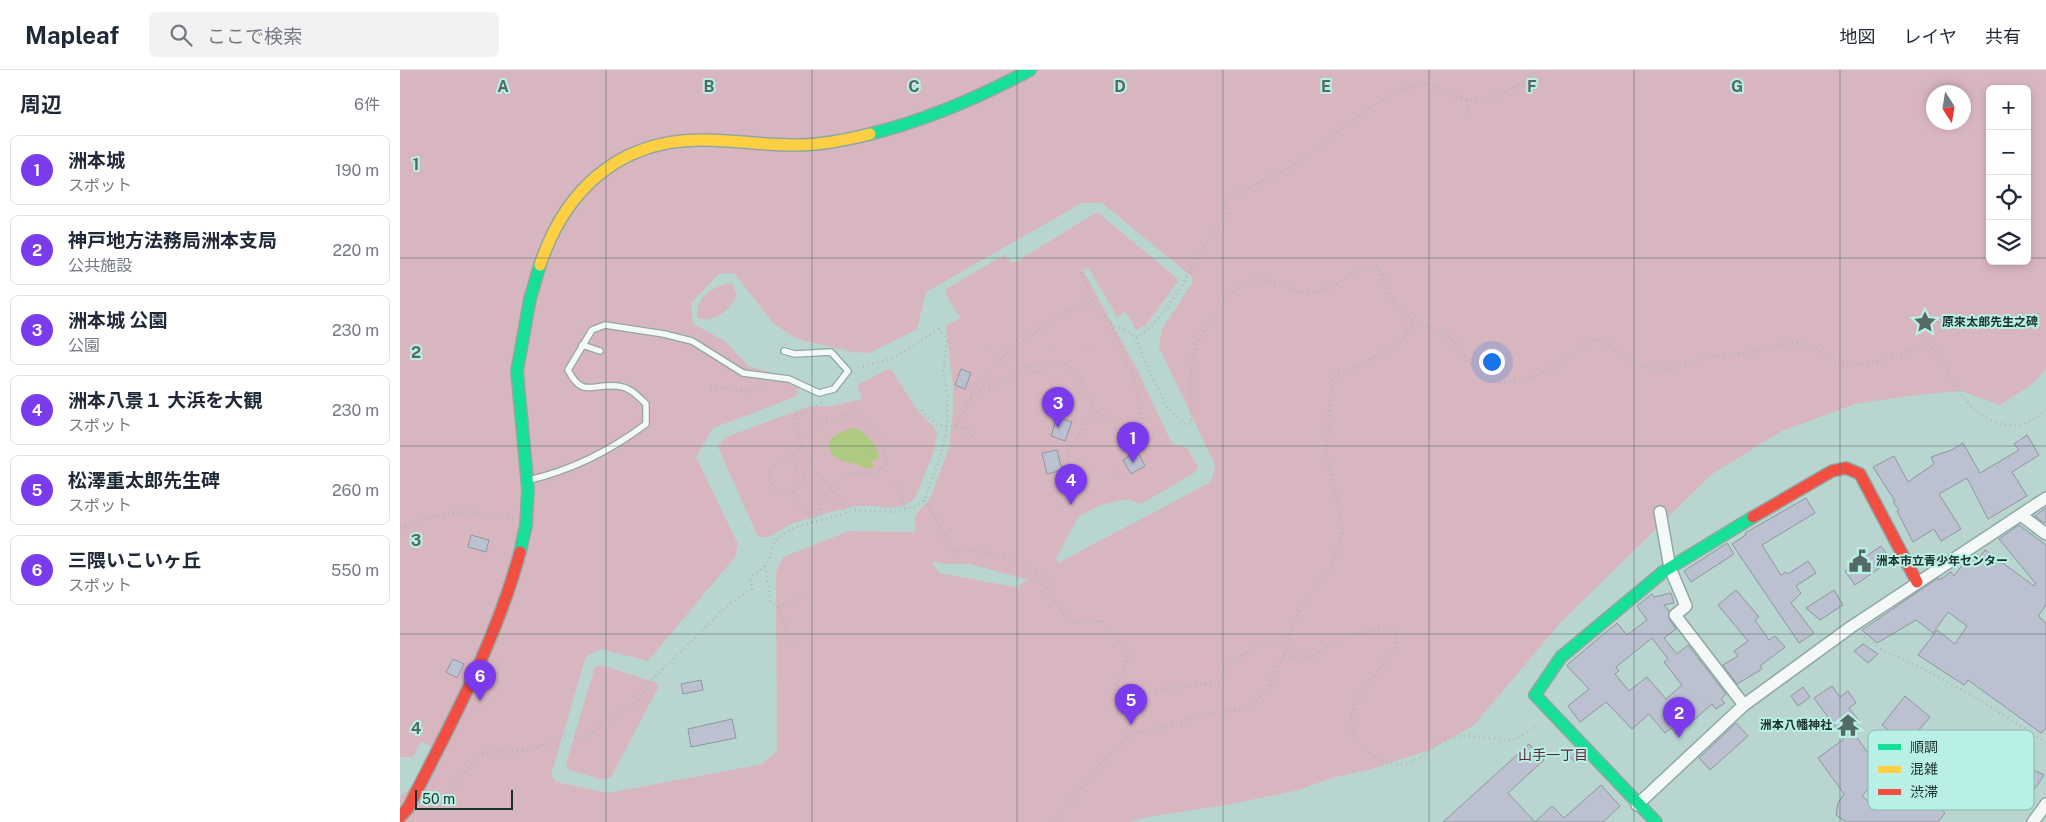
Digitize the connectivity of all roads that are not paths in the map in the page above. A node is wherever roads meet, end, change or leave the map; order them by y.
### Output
1 (1030, 70) edge
2 (582, 345) junction
3 (600, 351) dead end
4 (784, 351) dead end
5 (529, 480) junction
6 (2046, 498) edge
7 (1660, 512) dead end
8 (2021, 515) junction
9 (2046, 534) edge
10 (1670, 568) junction
11 (1917, 582) junction
12 (1744, 705) junction
13 (2046, 804) edge
14 (1637, 805) junction
15 (400, 817) edge
16 (1656, 822) edge
17 (2033, 822) edge

1 - 5 street
2 - 3 lane
2 - 4 lane
2 - 5 lane
5 - 15 street
6 - 8 street
7 - 10 street
8 - 9 street
8 - 11 street
10 - 11 street
10 - 12 street
10 - 14 street
11 - 12 street
12 - 14 street
13 - 17 street
14 - 16 street

